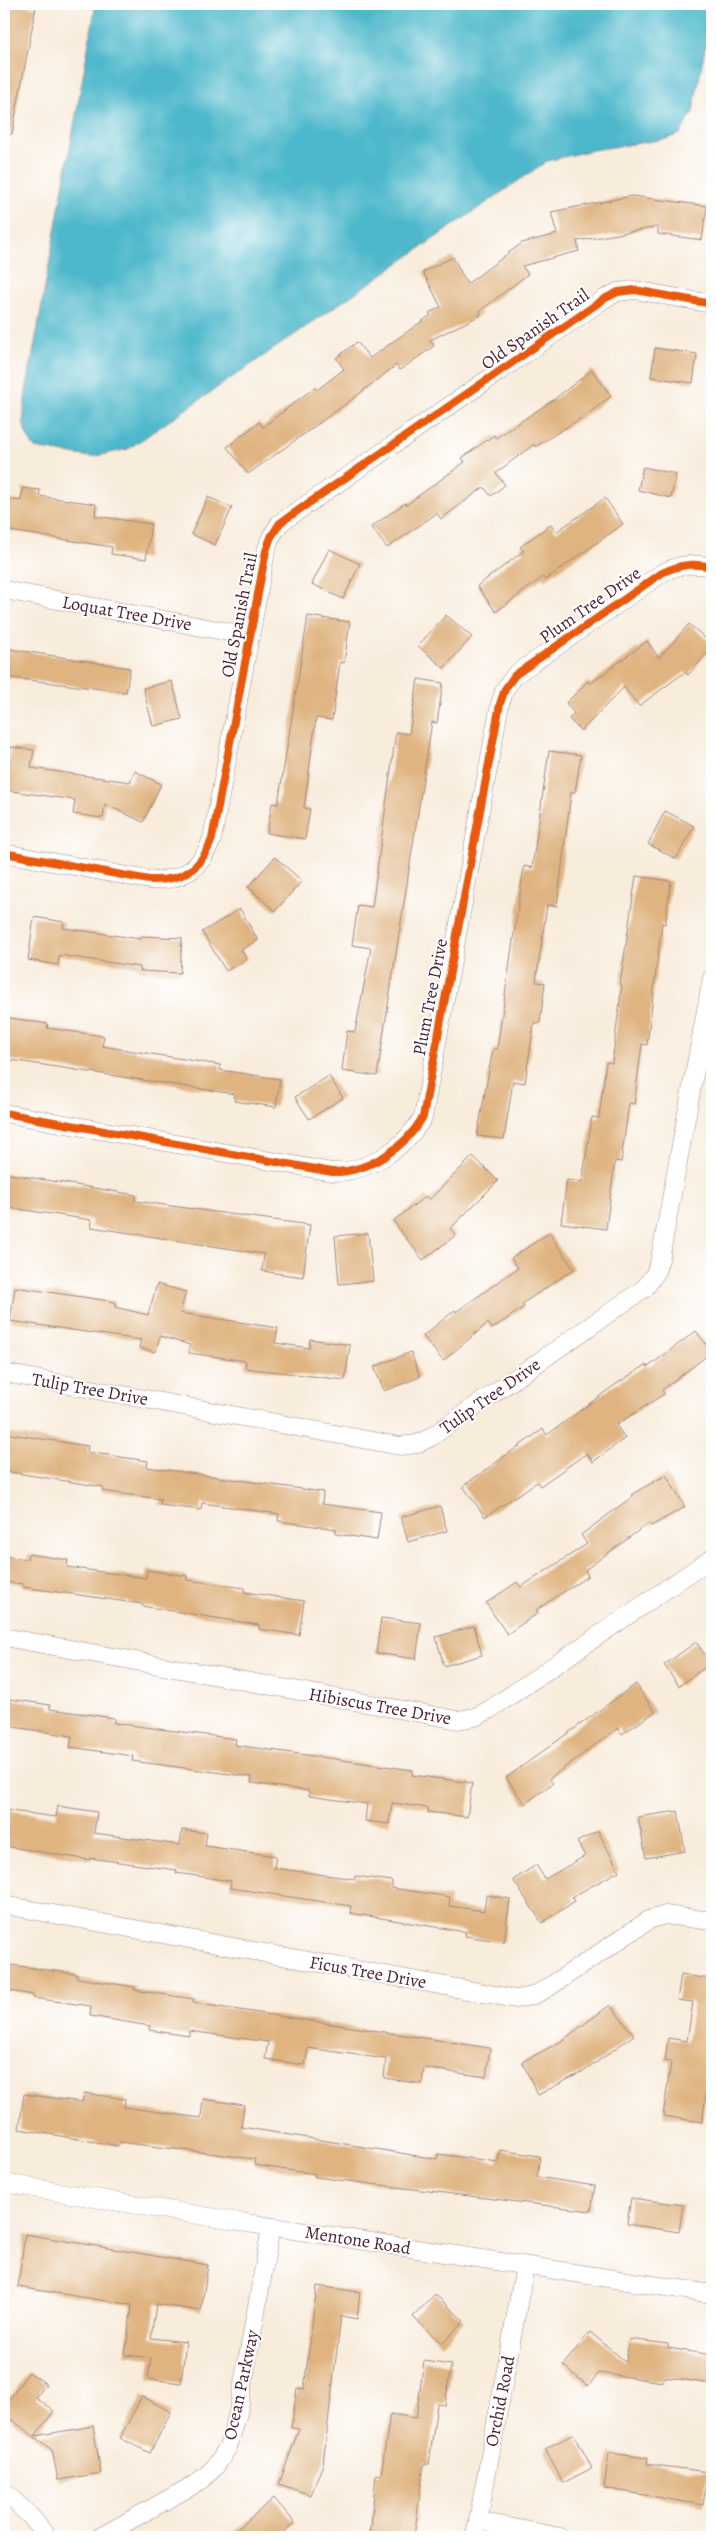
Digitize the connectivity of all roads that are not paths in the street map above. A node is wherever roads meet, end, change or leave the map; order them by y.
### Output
1 (712, 304) edge
2 (712, 567) edge
3 (4, 590) edge
4 (250, 636) junction
5 (4, 853) edge
6 (712, 978) edge
7 (4, 1113) edge
8 (4, 1374) edge
9 (712, 1558) edge
10 (4, 1636) edge
11 (4, 1905) edge
12 (712, 1921) edge
13 (4, 2183) edge
14 (272, 2227) junction
15 (525, 2266) junction
16 (712, 2294) edge
17 (4, 2491) edge
18 (476, 2529) edge
19 (46, 2537) edge
20 (100, 2537) edge
21 (560, 2537) edge

1 - 4 street, Old Spanish Trail
2 - 7 street, Plum Tree Drive
3 - 4 street, Loquat Tree Drive
4 - 5 street, Old Spanish Trail
6 - 8 street, Tulip Tree Drive
9 - 10 street, Hibiscus Tree Drive
11 - 12 street, Ficus Tree Drive
13 - 14 street, Mentone Road
14 - 15 street, Mentone Road
14 - 20 street, Ocean Parkway
15 - 16 street, Mentone Road
15 - 18 street, Orchid Road
17 - 19 street
18 - 21 street

